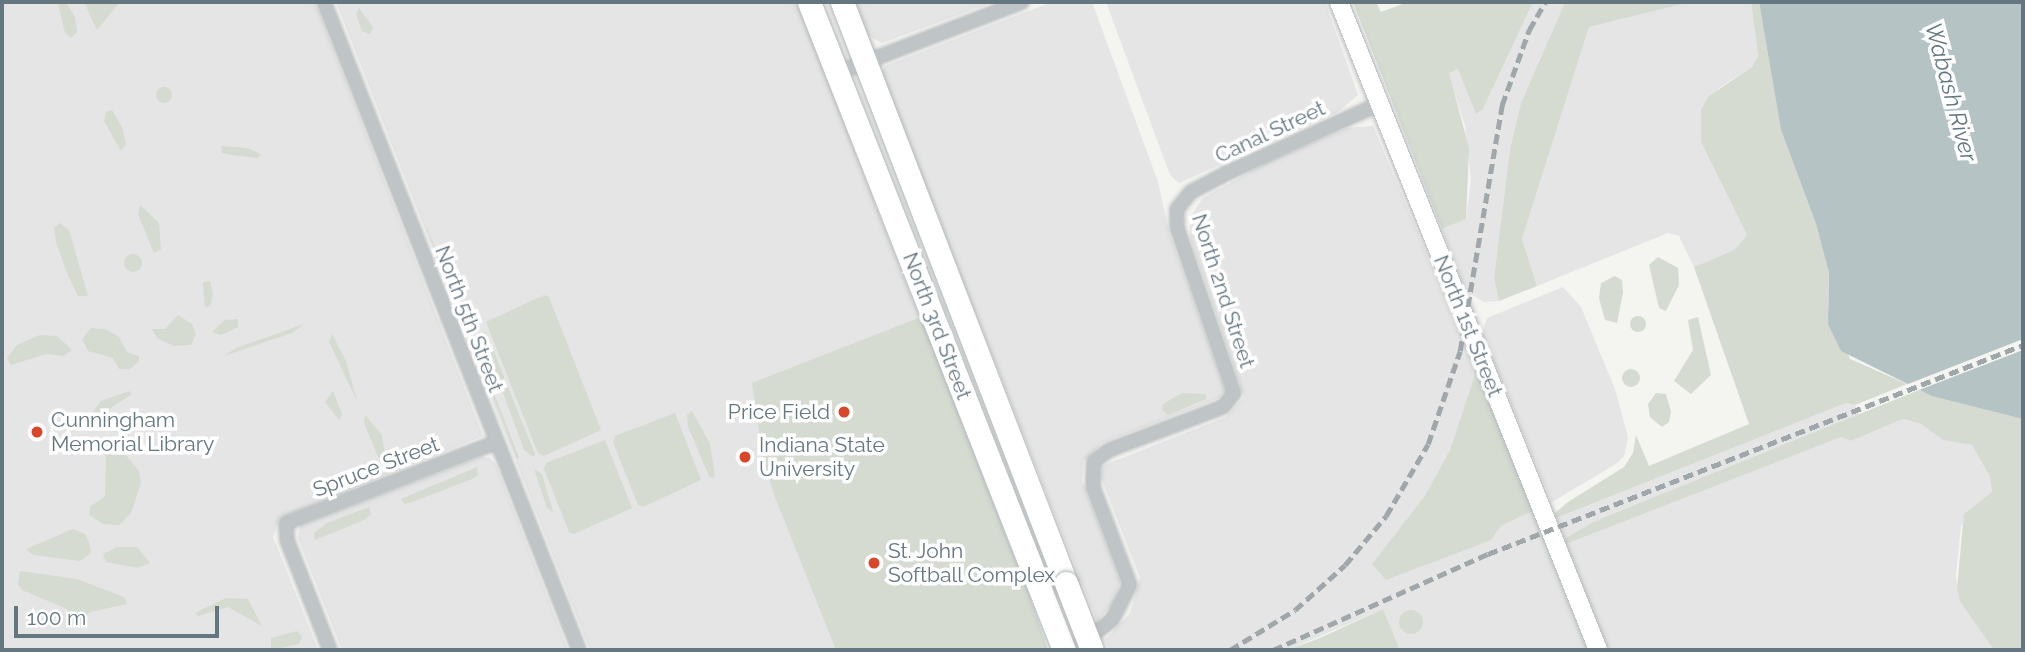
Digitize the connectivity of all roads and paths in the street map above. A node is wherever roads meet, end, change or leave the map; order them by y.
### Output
1 (324, 2) edge
2 (810, 2) edge
3 (842, 2) edge
4 (1022, 2) edge
5 (1339, 2) edge
6 (865, 62) junction
7 (837, 73) junction
8 (1379, 104) junction
9 (1182, 201) joint
10 (497, 442) junction
11 (330, 650) edge
12 (579, 650) edge
13 (1064, 650) edge
14 (1073, 650) edge
15 (1092, 650) edge
16 (1598, 650) edge

1 - 10 street, North 5th Street
2 - 7 highway, North 3rd Street
3 - 6 highway, North 3rd Street
4 - 6 street
5 - 8 main road, North 1st Street
6 - 7 street
6 - 15 highway, North 3rd Street, bridge
7 - 13 highway, North 3rd Street
8 - 9 street, Canal Street
8 - 16 main road, North 1st Street
9 - 14 street, North 2nd Street
10 - 11 street, Spruce Street
10 - 12 street, North 5th Street

